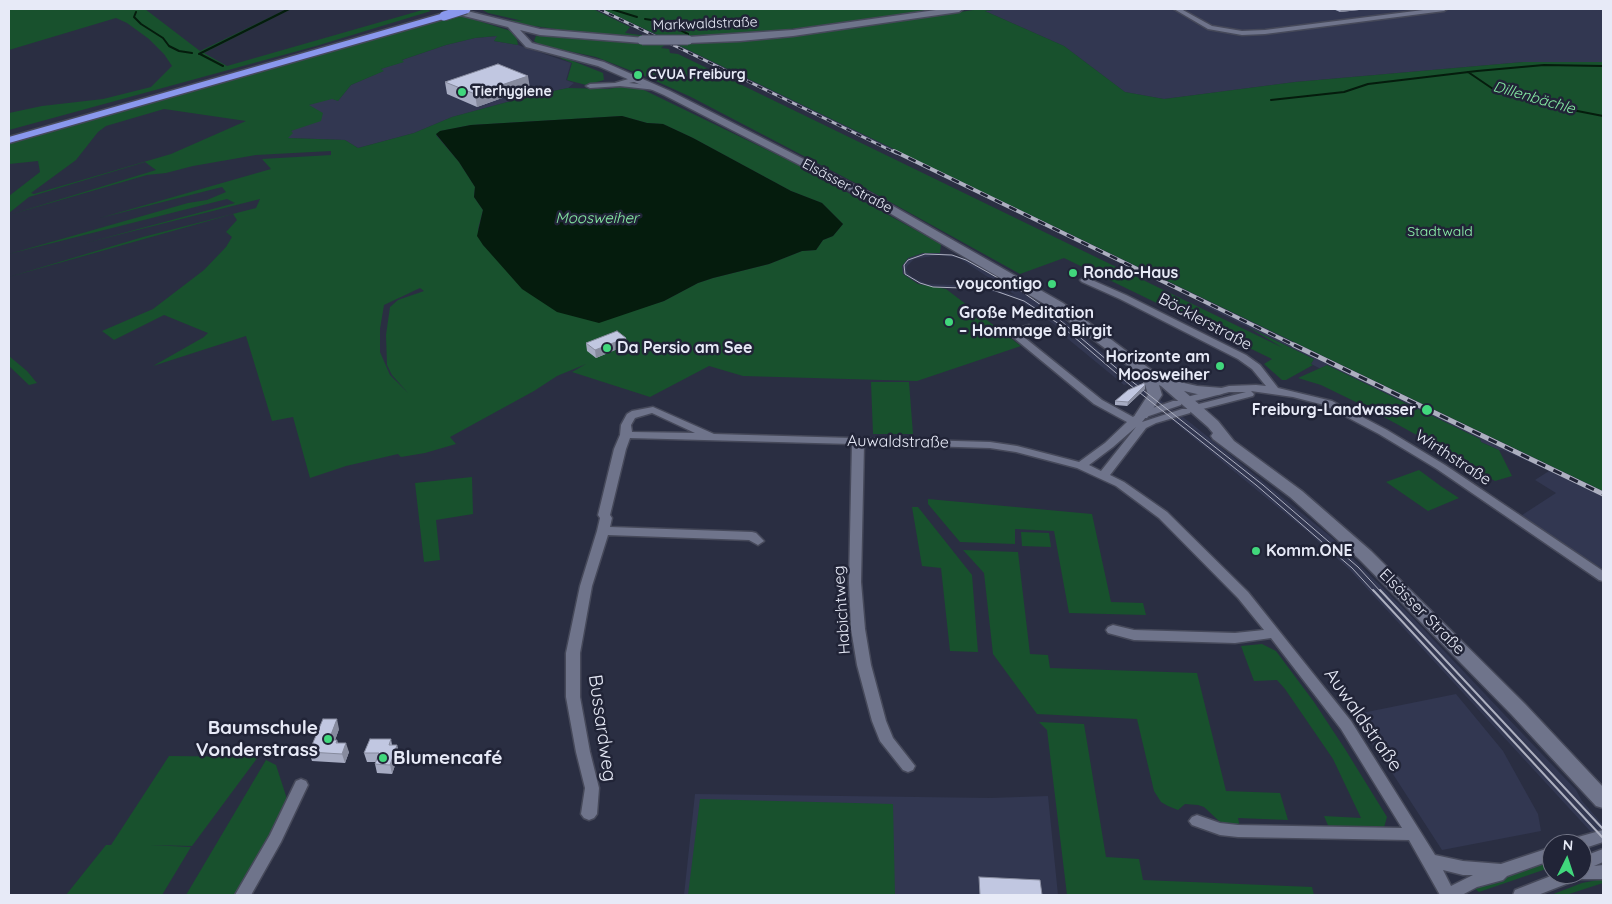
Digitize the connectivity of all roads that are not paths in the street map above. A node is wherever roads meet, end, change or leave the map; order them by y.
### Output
1 (959, 9) edge
2 (1177, 9) edge
3 (1444, 9) edge
4 (465, 11) edge
5 (444, 12) edge
6 (511, 25) junction
7 (536, 30) junction
8 (523, 38) junction
9 (612, 69) junction
10 (635, 79) junction
11 (608, 82) junction
12 (616, 85) junction
13 (656, 88) junction
14 (9, 134) edge
15 (9, 140) edge
16 (1085, 280) dead end
17 (1029, 328) dead end
18 (1150, 378) junction
19 (1166, 383) junction
20 (1217, 391) junction
21 (1274, 391) junction
22 (1186, 406) junction
23 (1139, 421) junction
24 (626, 435) junction
25 (712, 437) junction
26 (858, 440) junction
27 (1081, 466) junction
28 (1103, 476) junction
29 (603, 532) junction
30 (758, 541) dead end
31 (1603, 577) edge
32 (1113, 630) dead end
33 (1274, 633) junction
34 (908, 766) dead end
35 (301, 785) dead end
36 (1603, 800) edge
37 (589, 814) dead end
38 (1197, 821) dead end
39 (1412, 834) junction
40 (1542, 856) edge
41 (1430, 860) junction
42 (1501, 870) junction
43 (1549, 884) edge
44 (243, 895) edge
45 (1449, 895) edge
46 (1521, 895) edge

1 - 7 main road, Markwaldstraße, bridge
2 - 3 street
4 - 5 highway, bridge
4 - 6 main road, Markwaldstraße
5 - 14 highway
5 - 15 highway
6 - 7 main road, Markwaldstraße
6 - 8 main road, Elsässer Straße
7 - 8 main road
8 - 9 main road, Elsässer Straße
9 - 10 main road, Elsässer Straße
9 - 11 street
10 - 11 street
10 - 12 street
10 - 13 main road, Elsässer Straße
11 - 12 street
12 - 13 street
13 - 18 main road, Elsässer Straße
16 - 21 street, Böcklerstraße
17 - 23 street
18 - 19 main road, Elsässer Straße
18 - 22 main road, Elsässer Straße
18 - 23 main road
19 - 20 main road
19 - 22 main road, Elsässer Straße
20 - 21 street, Wirthstraße
20 - 22 street, Wirthstraße
21 - 22 street, Wirthstraße
21 - 31 street, Wirthstraße
22 - 23 street
22 - 36 main road, Elsässer Straße
23 - 27 street
23 - 28 street
24 - 25 street, Auwaldstraße
24 - 25 street, Auwaldstraße
24 - 29 street, Bussardweg
25 - 26 street, Auwaldstraße
26 - 27 street, Auwaldstraße
26 - 34 street, Habichtweg
27 - 28 street, Auwaldstraße
28 - 33 street, Auwaldstraße
29 - 30 street
29 - 37 street, Bussardweg
32 - 33 street
33 - 39 street, Auwaldstraße
35 - 44 street
38 - 39 street
39 - 41 street, Auwaldstraße
40 - 42 street, Auwaldstraße
41 - 42 street, Auwaldstraße
41 - 45 street, Auwaldstraße
42 - 45 street, Auwaldstraße
43 - 46 street

